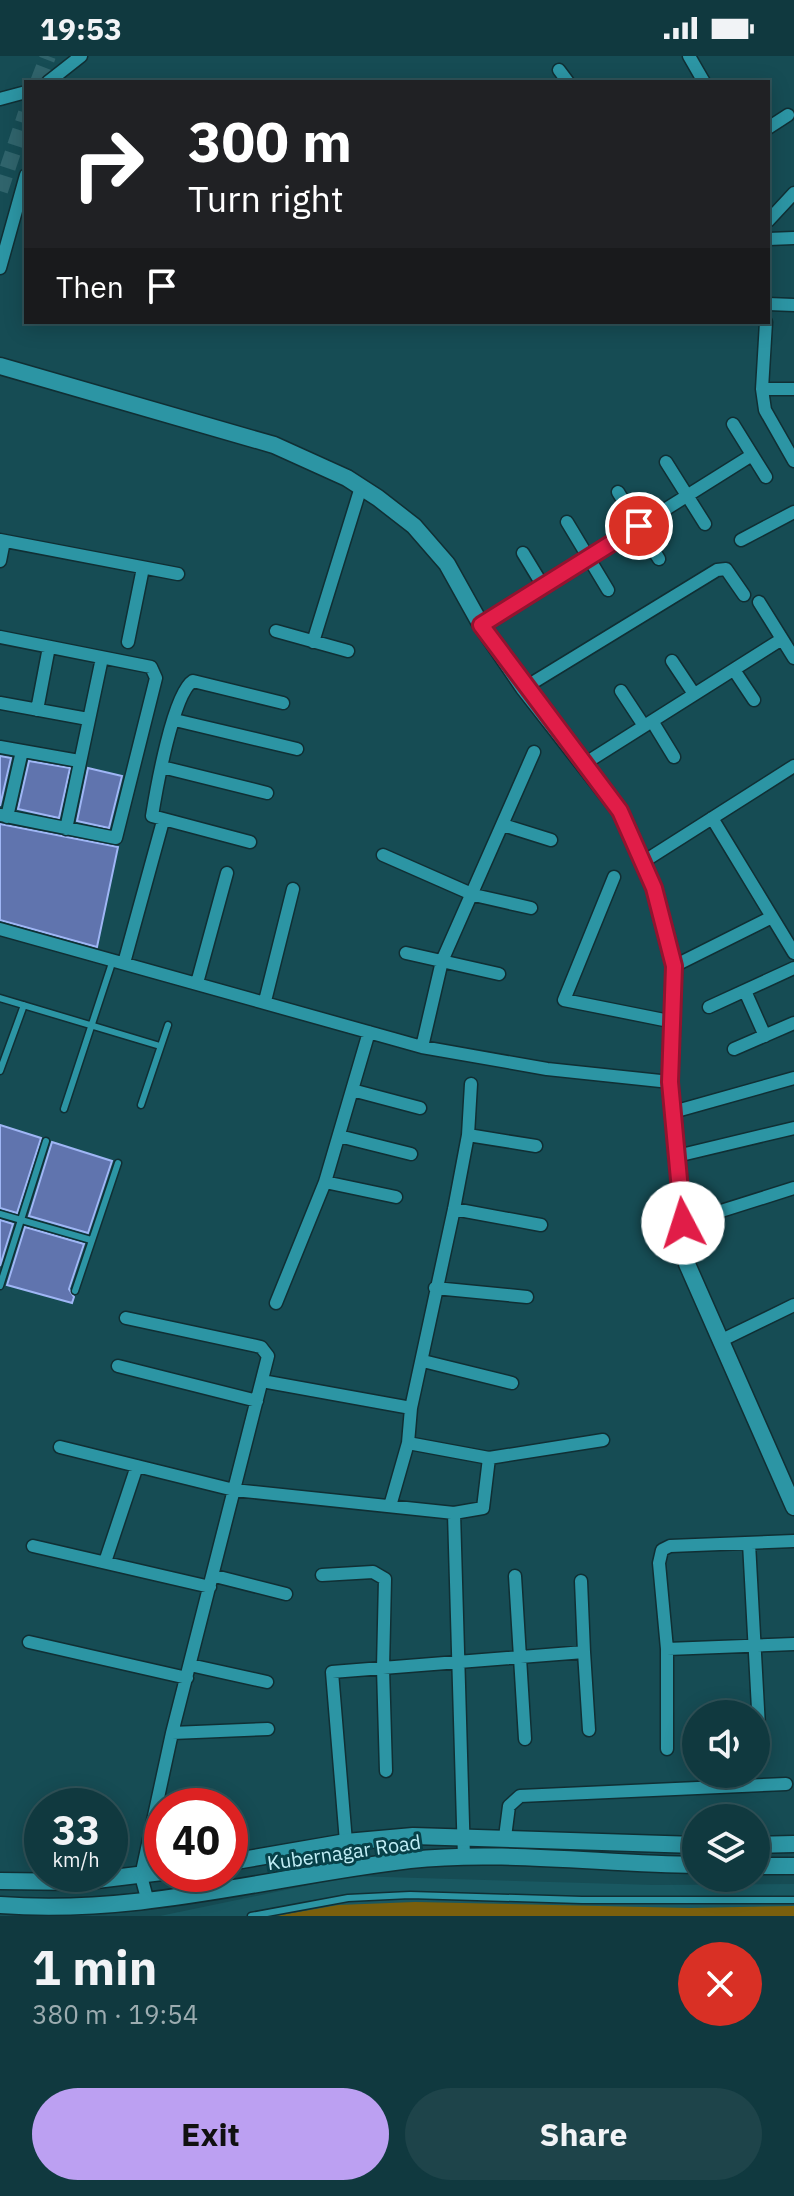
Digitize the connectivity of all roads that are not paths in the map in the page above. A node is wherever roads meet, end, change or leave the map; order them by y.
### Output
1 (81, 56) edge
2 (689, 56) edge
3 (559, 70) dead end
4 (52, 80) edge
5 (566, 80) edge
6 (703, 80) edge
7 (24, 93) edge
8 (0, 99) edge
9 (788, 115) dead end
10 (770, 127) edge
11 (24, 182) edge
12 (794, 193) edge
13 (770, 219) edge
14 (794, 238) edge
15 (770, 239) edge
16 (0, 268) edge
17 (770, 304) edge
18 (794, 305) edge
19 (766, 324) edge
20 (0, 366) edge
21 (762, 389) junction
22 (794, 389) edge
23 (733, 424) dead end
24 (752, 455) junction
25 (794, 461) edge
26 (666, 462) dead end
27 (766, 477) dead end
28 (361, 487) junction
29 (618, 492) dead end
30 (687, 496) junction
31 (794, 512) edge
32 (567, 522) dead end
33 (705, 524) dead end
34 (639, 526) junction
35 (741, 540) dead end
36 (2, 541) edge
37 (523, 553) dead end
38 (589, 558) junction
39 (659, 559) dead end
40 (0, 561) edge
41 (143, 568) junction
42 (178, 574) dead end
43 (543, 586) junction
44 (608, 590) dead end
45 (744, 595) dead end
46 (759, 602) dead end
47 (481, 625) junction
48 (276, 631) dead end
49 (0, 637) edge
50 (782, 639) junction
51 (128, 642) dead end
52 (313, 642) junction
53 (49, 647) junction
54 (348, 651) dead end
55 (102, 658) junction
56 (794, 658) edge
57 (672, 661) dead end
58 (734, 670) junction
59 (524, 688) junction
60 (621, 691) dead end
61 (694, 694) junction
62 (754, 700) dead end
63 (0, 703) edge
64 (283, 703) dead end
65 (37, 710) junction
66 (88, 719) junction
67 (175, 720) junction
68 (648, 724) junction
69 (0, 747) edge
70 (297, 749) dead end
71 (22, 751) junction
72 (534, 752) dead end
73 (674, 757) dead end
74 (79, 761) junction
75 (584, 764) junction
76 (794, 766) edge
77 (162, 767) junction
78 (267, 793) dead end
79 (3, 816) edge
80 (712, 818) junction
81 (163, 821) junction
82 (503, 825) junction
83 (66, 829) junction
84 (551, 840) dead end
85 (250, 842) dead end
86 (383, 855) dead end
87 (643, 862) junction
88 (227, 873) dead end
89 (614, 877) dead end
90 (293, 889) dead end
91 (474, 895) junction
92 (531, 908) dead end
93 (772, 917) junction
94 (0, 929) edge
95 (406, 953) dead end
96 (794, 953) edge
97 (119, 961) junction
98 (442, 961) junction
99 (674, 966) junction
100 (792, 973) edge
101 (499, 974) dead end
102 (197, 983) junction
103 (745, 991) junction
104 (0, 998) edge
105 (265, 1001) junction
106 (24, 1005) junction
107 (709, 1007) dead end
108 (90, 1022) junction
109 (674, 1022) junction
110 (794, 1023) edge
111 (168, 1025) dead end
112 (369, 1032) junction
113 (765, 1036) junction
114 (160, 1046) junction
115 (422, 1047) junction
116 (734, 1049) dead end
117 (0, 1071) edge
118 (794, 1078) edge
119 (670, 1082) junction
120 (471, 1084) dead end
121 (352, 1090) junction
122 (141, 1105) dead end
123 (420, 1108) dead end
124 (64, 1109) dead end
125 (673, 1112) junction
126 (794, 1128) edge
127 (468, 1135) junction
128 (339, 1136) junction
129 (46, 1141) dead end
130 (536, 1146) dead end
131 (411, 1154) dead end
132 (677, 1156) junction
133 (118, 1163) dead end
134 (325, 1182) junction
135 (794, 1188) edge
136 (396, 1197) dead end
137 (454, 1209) junction
138 (0, 1214) edge
139 (21, 1220) junction
140 (683, 1223) junction
141 (541, 1225) dead end
142 (91, 1240) junction
143 (0, 1286) edge
144 (435, 1288) junction
145 (75, 1291) dead end
146 (527, 1297) dead end
147 (276, 1303) dead end
148 (794, 1305) edge
149 (126, 1318) dead end
150 (720, 1341) junction
151 (423, 1361) junction
152 (118, 1366) dead end
153 (262, 1381) junction
154 (512, 1383) dead end
155 (257, 1401) junction
156 (411, 1408) junction
157 (603, 1440) dead end
158 (408, 1443) junction
159 (60, 1447) dead end
160 (489, 1458) junction
161 (137, 1466) junction
162 (234, 1490) junction
163 (390, 1506) junction
164 (794, 1507) edge
165 (454, 1513) junction
166 (794, 1541) edge
167 (749, 1543) junction
168 (33, 1546) dead end
169 (105, 1562) junction
170 (322, 1575) dead end
171 (515, 1576) dead end
172 (581, 1581) dead end
173 (213, 1582) junction
174 (286, 1594) dead end
175 (29, 1642) dead end
176 (794, 1644) edge
177 (755, 1646) junction
178 (667, 1649) junction
179 (584, 1652) junction
180 (519, 1658) junction
181 (459, 1663) junction
182 (383, 1668) junction
183 (188, 1671) junction
184 (267, 1682) dead end
185 (758, 1700) edge
186 (268, 1729) dead end
187 (589, 1730) dead end
188 (172, 1733) junction
189 (525, 1739) dead end
190 (667, 1749) dead end
191 (386, 1771) dead end
192 (786, 1784) dead end
193 (463, 1835) junction
194 (505, 1837) junction
195 (346, 1842) junction
196 (682, 1844) edge
197 (794, 1844) edge
198 (770, 1845) edge
199 (464, 1858) junction
200 (248, 1859) edge
201 (682, 1865) edge
202 (770, 1866) edge
203 (794, 1866) edge
204 (144, 1875) edge
205 (141, 1876) junction
206 (0, 1881) edge
207 (794, 1900) edge
208 (148, 1902) junction
209 (0, 1905) edge
210 (251, 1916) edge

1 - 4 street
2 - 6 street
3 - 5 street
7 - 8 street
9 - 10 street
11 - 16 street
12 - 13 street
14 - 15 street
17 - 18 street
19 - 21 street
20 - 28 street
21 - 22 street
21 - 25 street
23 - 24 street
24 - 27 street
24 - 30 street
26 - 30 street
28 - 47 street
28 - 52 street
29 - 34 street
30 - 33 street
30 - 34 street
31 - 35 street
32 - 38 street
34 - 38 street
34 - 39 street
36 - 40 street
36 - 41 street
37 - 43 street
38 - 43 street
38 - 44 street
41 - 42 street
41 - 51 street
43 - 47 street
45 - 59 street
46 - 50 street
47 - 59 street
48 - 52 street
49 - 53 street
50 - 56 street
50 - 58 street
52 - 54 street
53 - 55 street
53 - 65 street
55 - 66 street
55 - 83 street
57 - 61 street
58 - 61 street
58 - 62 street
59 - 75 street
60 - 68 street
61 - 68 street
63 - 65 street
64 - 67 street
65 - 66 street
66 - 74 street
67 - 70 street
67 - 77 street
68 - 73 street
68 - 75 street
69 - 71 street
71 - 74 street
71 - 79 street
72 - 82 street
74 - 83 street
75 - 87 street
76 - 80 street
77 - 78 street
77 - 81 street
79 - 83 street
80 - 87 street
80 - 93 street
81 - 85 street
81 - 97 street
82 - 84 street
82 - 91 street
86 - 91 street
87 - 99 street
88 - 102 street
89 - 109 street
90 - 105 street
91 - 92 street
91 - 98 street
93 - 96 street
93 - 99 street
94 - 97 street
95 - 98 street
97 - 102 street
97 - 108 lane
98 - 101 street
98 - 115 street
99 - 109 street
100 - 103 street
102 - 105 street
103 - 107 street
103 - 113 street
104 - 106 lane
105 - 112 street
106 - 108 lane
106 - 117 lane
108 - 114 lane
108 - 124 lane
109 - 119 street
110 - 113 street
111 - 114 lane
112 - 115 street
112 - 121 street
113 - 116 street
114 - 122 lane
115 - 119 street
118 - 125 street
119 - 125 street
120 - 127 street
121 - 123 street
121 - 128 street
125 - 132 street
126 - 132 street
127 - 130 street
127 - 137 street
128 - 131 street
128 - 134 street
129 - 139 lane
132 - 140 street
133 - 142 lane
134 - 136 street
134 - 147 street
135 - 140 street
137 - 141 street
137 - 144 street
138 - 139 lane
139 - 142 lane
139 - 143 lane
140 - 150 street
142 - 145 lane
144 - 146 street
144 - 151 street
148 - 150 street
149 - 153 street
150 - 164 street
151 - 154 street
151 - 156 street
152 - 155 street
153 - 155 street
153 - 156 street
155 - 162 street
156 - 158 street
157 - 160 street
158 - 160 street
158 - 163 street
159 - 161 street
160 - 165 street
161 - 162 street
161 - 169 street
162 - 163 street
162 - 173 street
163 - 165 street
165 - 181 street
166 - 167 street
167 - 177 street
167 - 178 street
168 - 169 street
169 - 173 street
170 - 182 street
171 - 180 street
172 - 179 street
173 - 174 street
173 - 183 street
175 - 183 street
176 - 177 street
177 - 178 street
177 - 185 street
178 - 190 street
179 - 180 street
179 - 187 street
180 - 181 street
180 - 189 street
181 - 182 street
181 - 193 street
182 - 191 street
182 - 195 street
183 - 184 street
183 - 188 street
186 - 188 street
188 - 205 street
192 - 194 street
193 - 194 street, Kubernagar Road
193 - 195 street, Kubernagar Road
193 - 199 street
194 - 196 street, Kubernagar Road
195 - 200 street, Kubernagar Road
197 - 198 street
199 - 201 street, Kubernagar Road
199 - 208 street, Kubernagar Road
202 - 203 street
204 - 205 street
205 - 206 street
205 - 208 street
207 - 210 lane
208 - 209 street, Kubernagar Road

